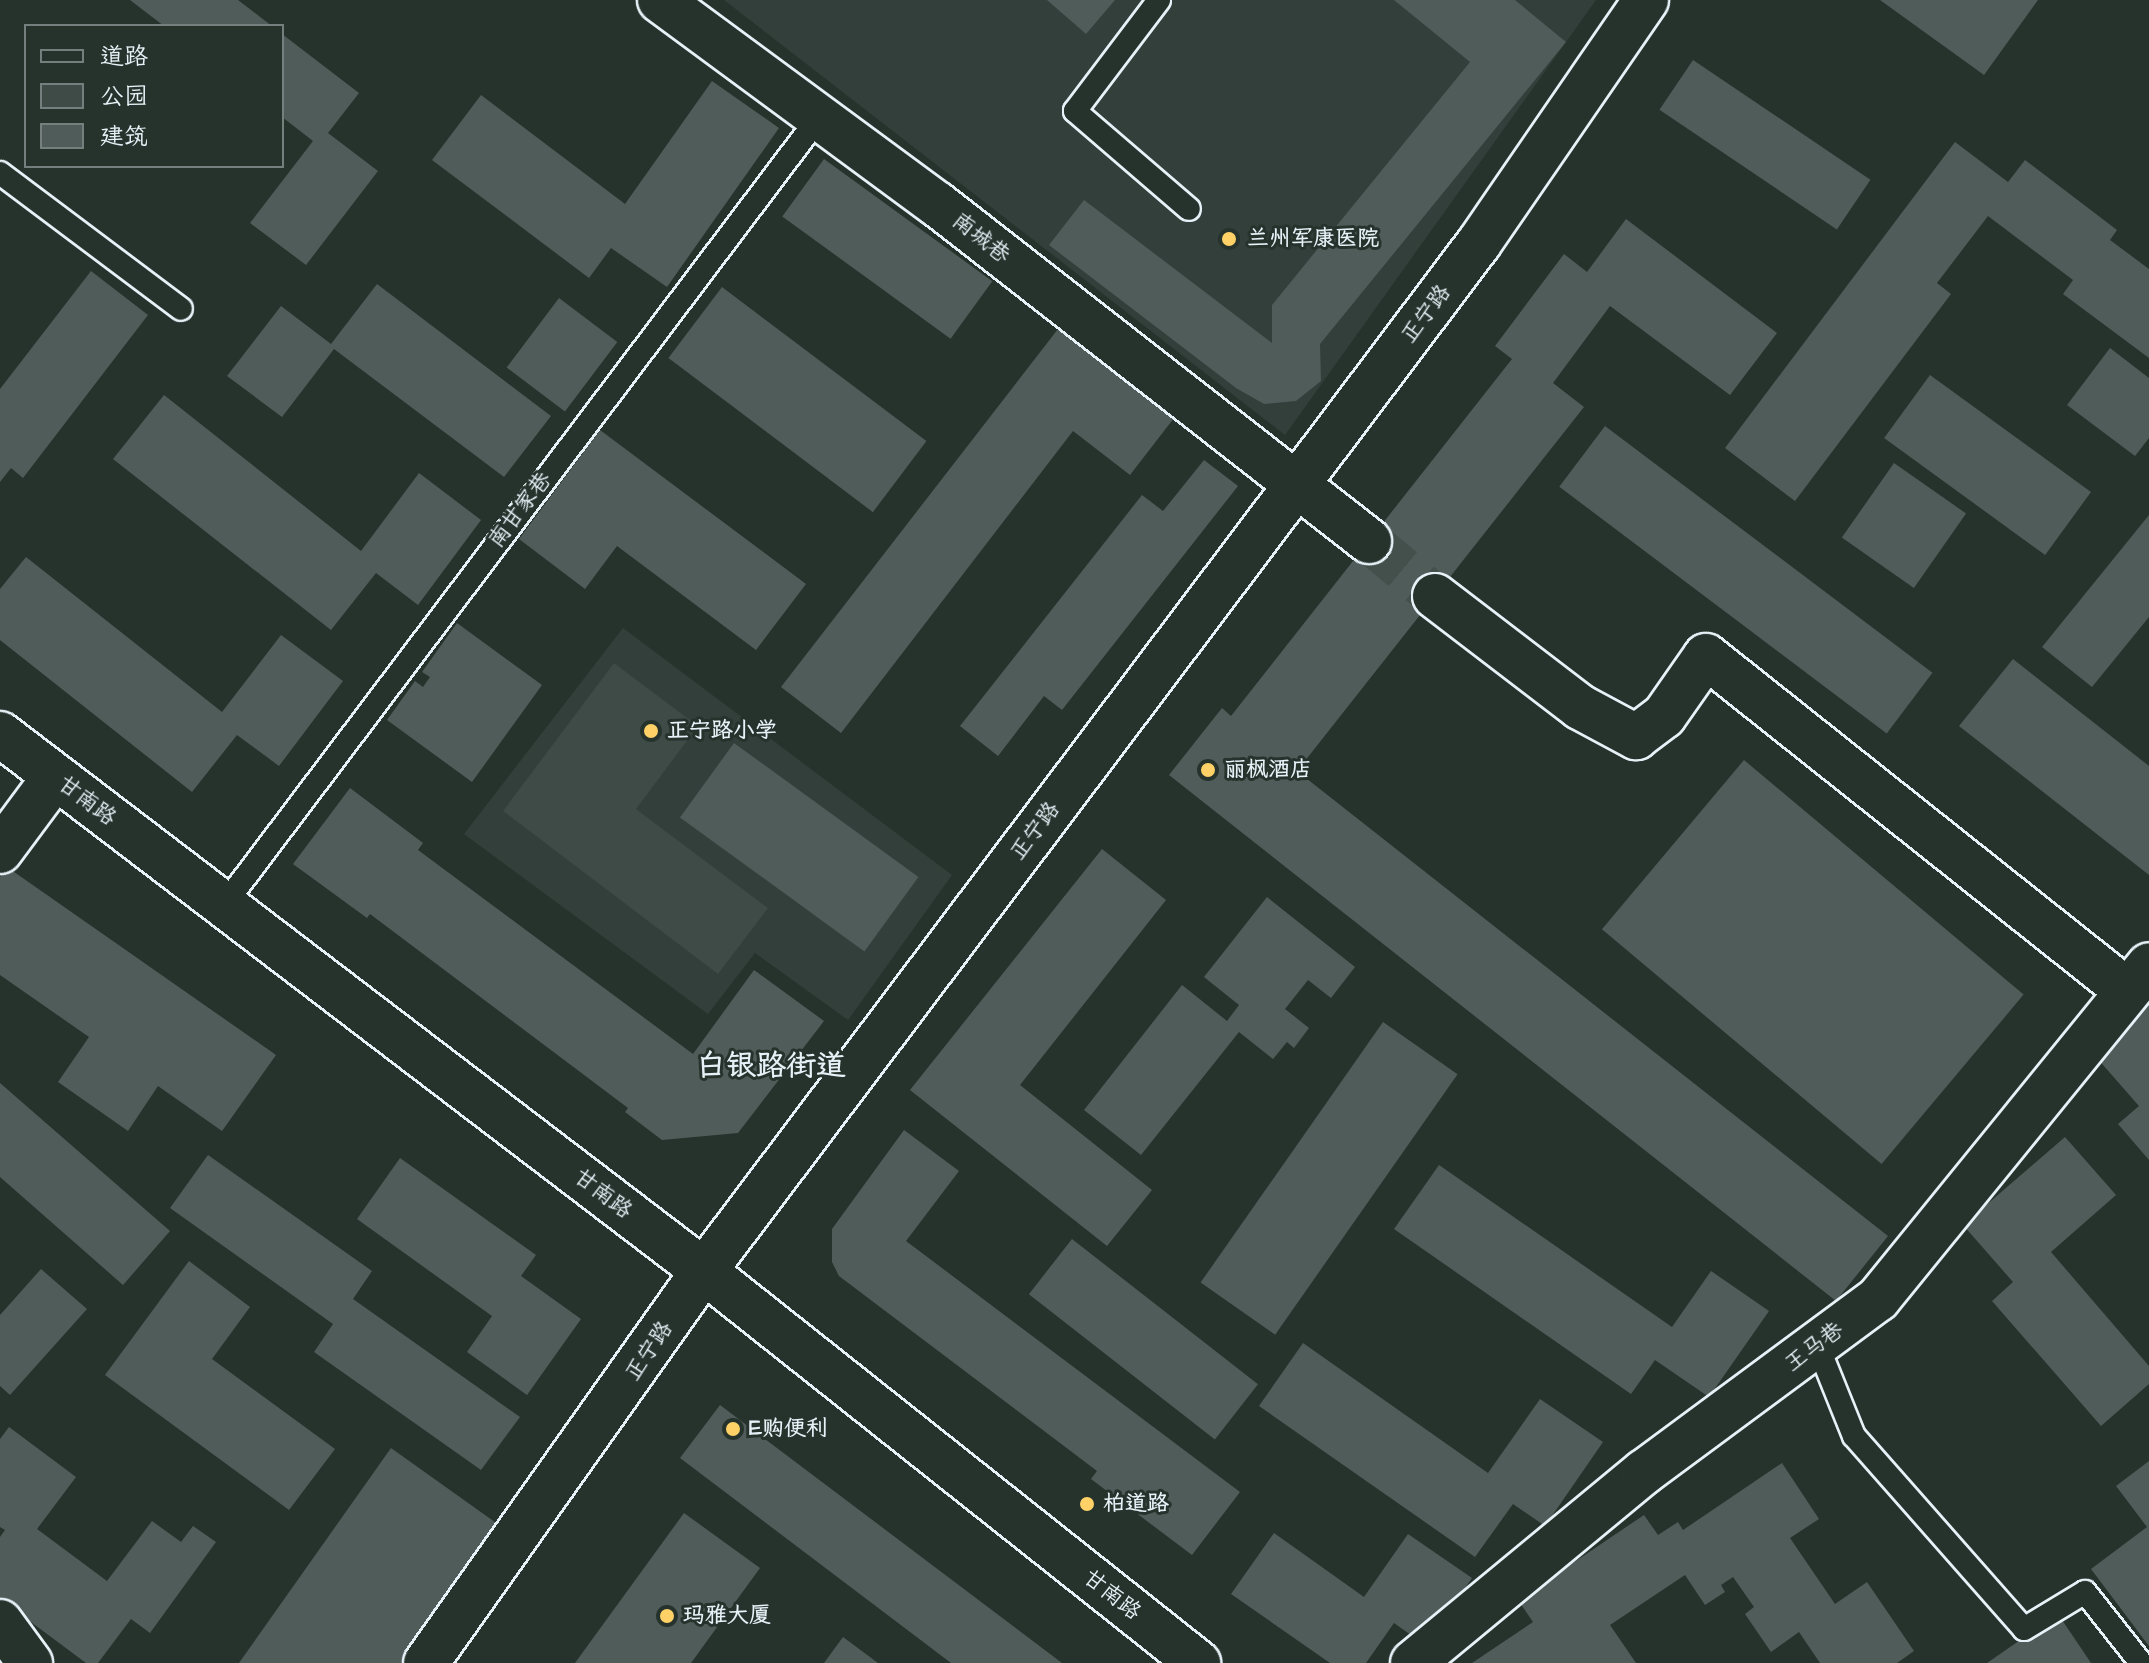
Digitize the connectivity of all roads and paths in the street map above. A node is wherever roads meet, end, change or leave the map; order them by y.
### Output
1 (660, 0) edge
2 (1159, 0) edge
3 (1646, 0) edge
4 (819, 117) junction
5 (0, 173) edge
6 (1189, 209) dead end
7 (181, 309) dead end
8 (1298, 482) junction
9 (1369, 541) tunnel mouth
10 (1435, 596) tunnel mouth
11 (0, 734) edge
12 (55, 777) junction
13 (0, 851) edge
14 (224, 905) junction
15 (2137, 977) edge
16 (704, 1271) junction
17 (1817, 1344) junction
18 (0, 1622) edge
19 (30, 1663) edge
20 (426, 1663) edge
21 (1198, 1663) edge
22 (1413, 1663) edge
23 (2141, 1663) edge

1 - 4 street, 南城巷
2 - 6 lane
3 - 8 street, 正宁路
4 - 8 street, 南城巷
4 - 14 lane, 南甘家巷
5 - 7 lane
8 - 9 street, 南城巷
8 - 16 street, 正宁路
10 - 15 street
11 - 12 street, 甘南路
12 - 13 street
12 - 14 street, 甘南路
14 - 16 street, 甘南路
15 - 17 street, 王马巷
16 - 20 street, 正宁路
16 - 21 street, 甘南路
17 - 22 street, 王马巷
17 - 23 lane
18 - 19 street

